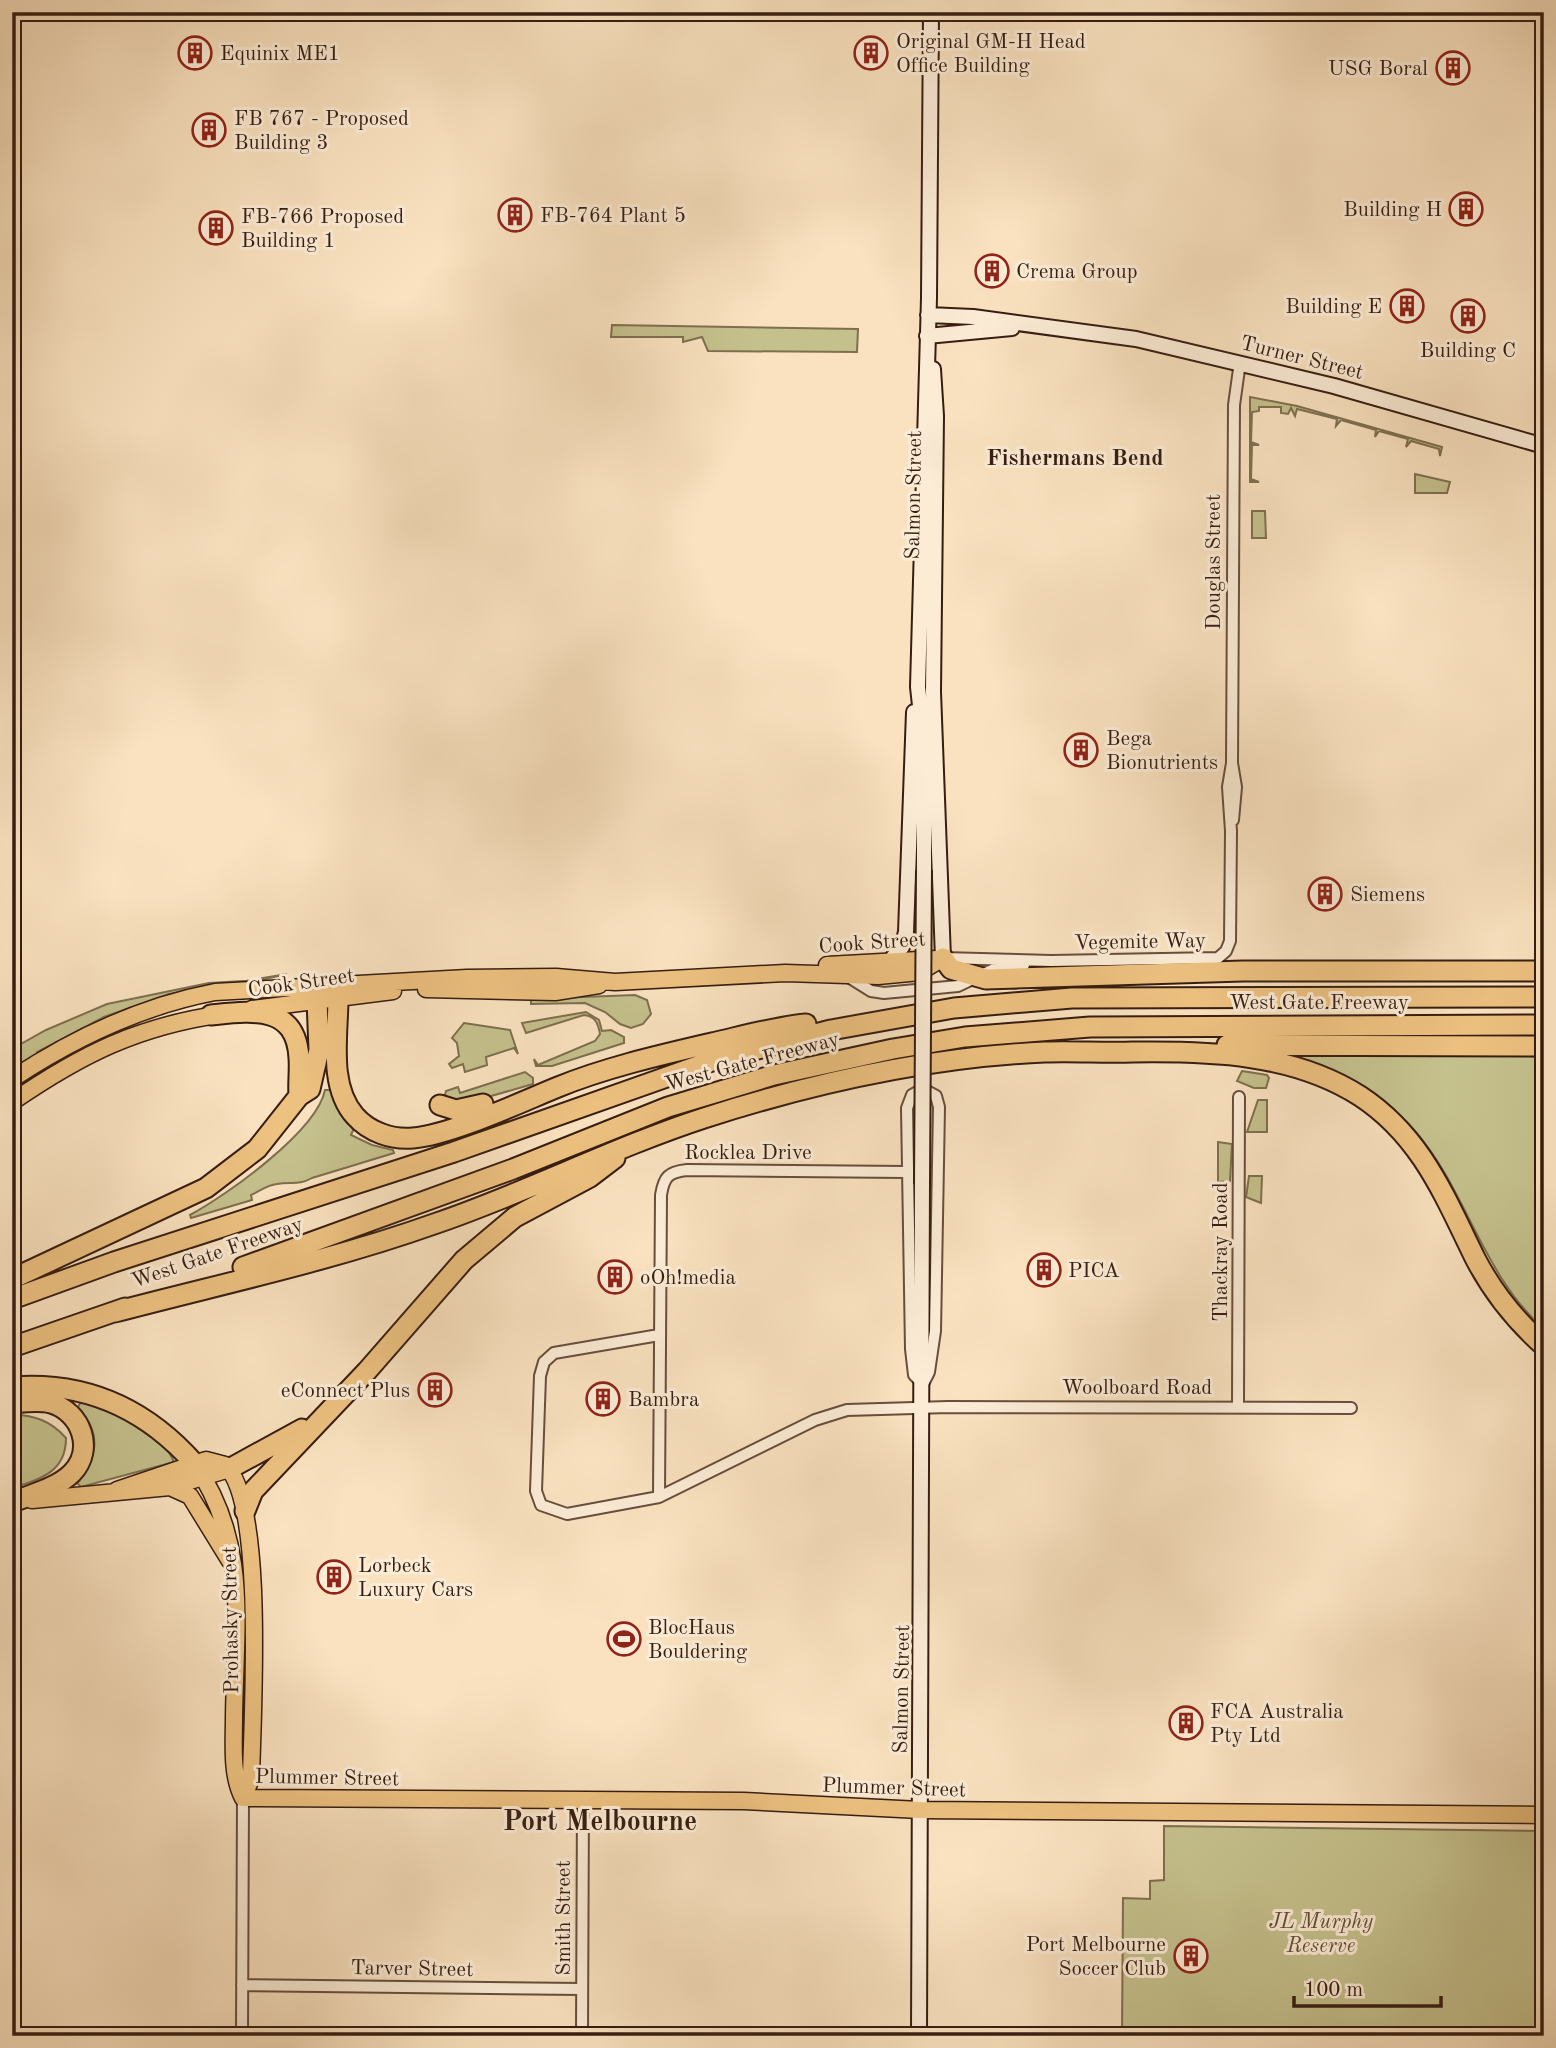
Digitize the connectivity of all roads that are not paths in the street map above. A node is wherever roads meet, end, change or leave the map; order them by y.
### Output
1 (931, 12) edge
2 (929, 315) junction
3 (1045, 327) junction
4 (929, 336) junction
5 (1240, 362) junction
6 (1544, 446) edge
7 (930, 492) junction
8 (918, 687) junction
9 (933, 692) junction
10 (924, 742) junction
11 (942, 918) junction
12 (907, 921) junction
13 (1226, 951) joint
14 (943, 958) junction
15 (1051, 961) junction
16 (889, 962) junction
17 (1447, 971) junction
18 (1544, 971) edge
19 (785, 972) junction
20 (844, 975) junction
21 (977, 977) junction
22 (924, 989) joint
23 (338, 991) junction
24 (317, 992) junction
25 (1544, 997) edge
26 (997, 1003) junction
27 (211, 1015) junction
28 (892, 1018) junction
29 (1544, 1025) edge
30 (1544, 1046) edge
31 (1044, 1052) junction
32 (12, 1079) edge
33 (560, 1086) junction
34 (299, 1096) junction
35 (1239, 1097) dead end
36 (12, 1102) edge
37 (440, 1105) dead end
38 (629, 1145) junction
39 (907, 1172) junction
40 (116, 1231) junction
41 (12, 1270) edge
42 (12, 1279) edge
43 (12, 1299) edge
44 (115, 1312) junction
45 (659, 1335) junction
46 (1544, 1346) edge
47 (12, 1347) edge
48 (923, 1384) junction
49 (12, 1387) edge
50 (12, 1403) edge
51 (334, 1405) junction
52 (1238, 1407) junction
53 (923, 1408) junction
54 (1351, 1408) dead end
55 (201, 1467) junction
56 (229, 1469) junction
57 (170, 1487) junction
58 (117, 1490) junction
59 (659, 1497) junction
60 (12, 1502) edge
61 (245, 1510) junction
62 (234, 1569) junction
63 (243, 1797) junction
64 (583, 1800) junction
65 (920, 1810) junction
66 (1544, 1815) edge
67 (242, 1985) junction
68 (582, 1989) junction
69 (242, 2036) edge
70 (582, 2036) edge
71 (919, 2036) edge

1 - 2 street, Salmon Street
2 - 3 street, Turner Street
2 - 4 street, Salmon Street
3 - 4 street, Turner Street
3 - 5 street, Turner Street
4 - 7 street, Salmon Street
5 - 6 street, Turner Street
5 - 13 street, Douglas Street
7 - 8 street, Salmon Street
7 - 9 street, Salmon Street
8 - 10 street, Salmon Street
8 - 12 street, Salmon Street
9 - 10 street, Salmon Street
9 - 11 street, Salmon Street
10 - 48 street, Salmon Street, bridge
11 - 12 street
11 - 14 street, Salmon Street
12 - 16 street, Salmon Street
13 - 15 street, Vegemite Way
14 - 15 street, Vegemite Way
14 - 16 main road, Cook Street
14 - 20 main road, Cook Street
14 - 21 highway
15 - 21 street, Vegemite Way
16 - 19 main road, Cook Street
17 - 18 highway
17 - 21 highway
17 - 26 highway
19 - 20 main road, Cook Street
19 - 23 main road, Cook Street
20 - 22 street, Cook Street
21 - 22 street, Vegemite Way
23 - 24 main road, Cook Street
23 - 33 highway
24 - 27 main road, Cook Street
24 - 32 main road, Cook Street
24 - 34 highway
25 - 26 highway, West Gate Freeway
26 - 28 highway, West Gate Freeway
27 - 34 highway
27 - 36 main road, Cook Street
28 - 33 highway
28 - 43 highway, West Gate Freeway
29 - 44 highway, West Gate Freeway
30 - 31 highway
31 - 38 highway
31 - 46 highway
33 - 37 highway
34 - 40 highway
35 - 52 street, Thackray Road
38 - 44 highway
38 - 51 highway
39 - 45 street, Rocklea Drive
39 - 48 street, Salmon Street
39 - 48 street, Salmon Street
40 - 41 highway
40 - 42 highway
44 - 47 highway, West Gate Freeway
45 - 59 street, Rocklea Drive
45 - 59 street
48 - 53 street, Salmon Street
49 - 55 highway
50 - 60 highway
51 - 56 highway
51 - 61 highway
52 - 53 street, Woolboard Road
52 - 54 street, Woolboard Road
53 - 59 street
53 - 65 street, Salmon Street
55 - 56 main road
55 - 57 main road
55 - 58 main road
55 - 62 main road, Prohasky Street
56 - 61 main road, Prohasky Street
57 - 58 main road
57 - 62 main road
58 - 60 main road
61 - 63 main road, Prohasky Street
62 - 63 main road, Prohasky Street
63 - 64 main road, Plummer Street
63 - 67 street, Prohasky Street
64 - 65 main road, Plummer Street
64 - 68 street, Smith Street
65 - 66 main road, Plummer Street
65 - 71 street, Salmon Street
67 - 68 street, Tarver Street
67 - 69 street, Prohasky Street
68 - 70 street, Smith Street

